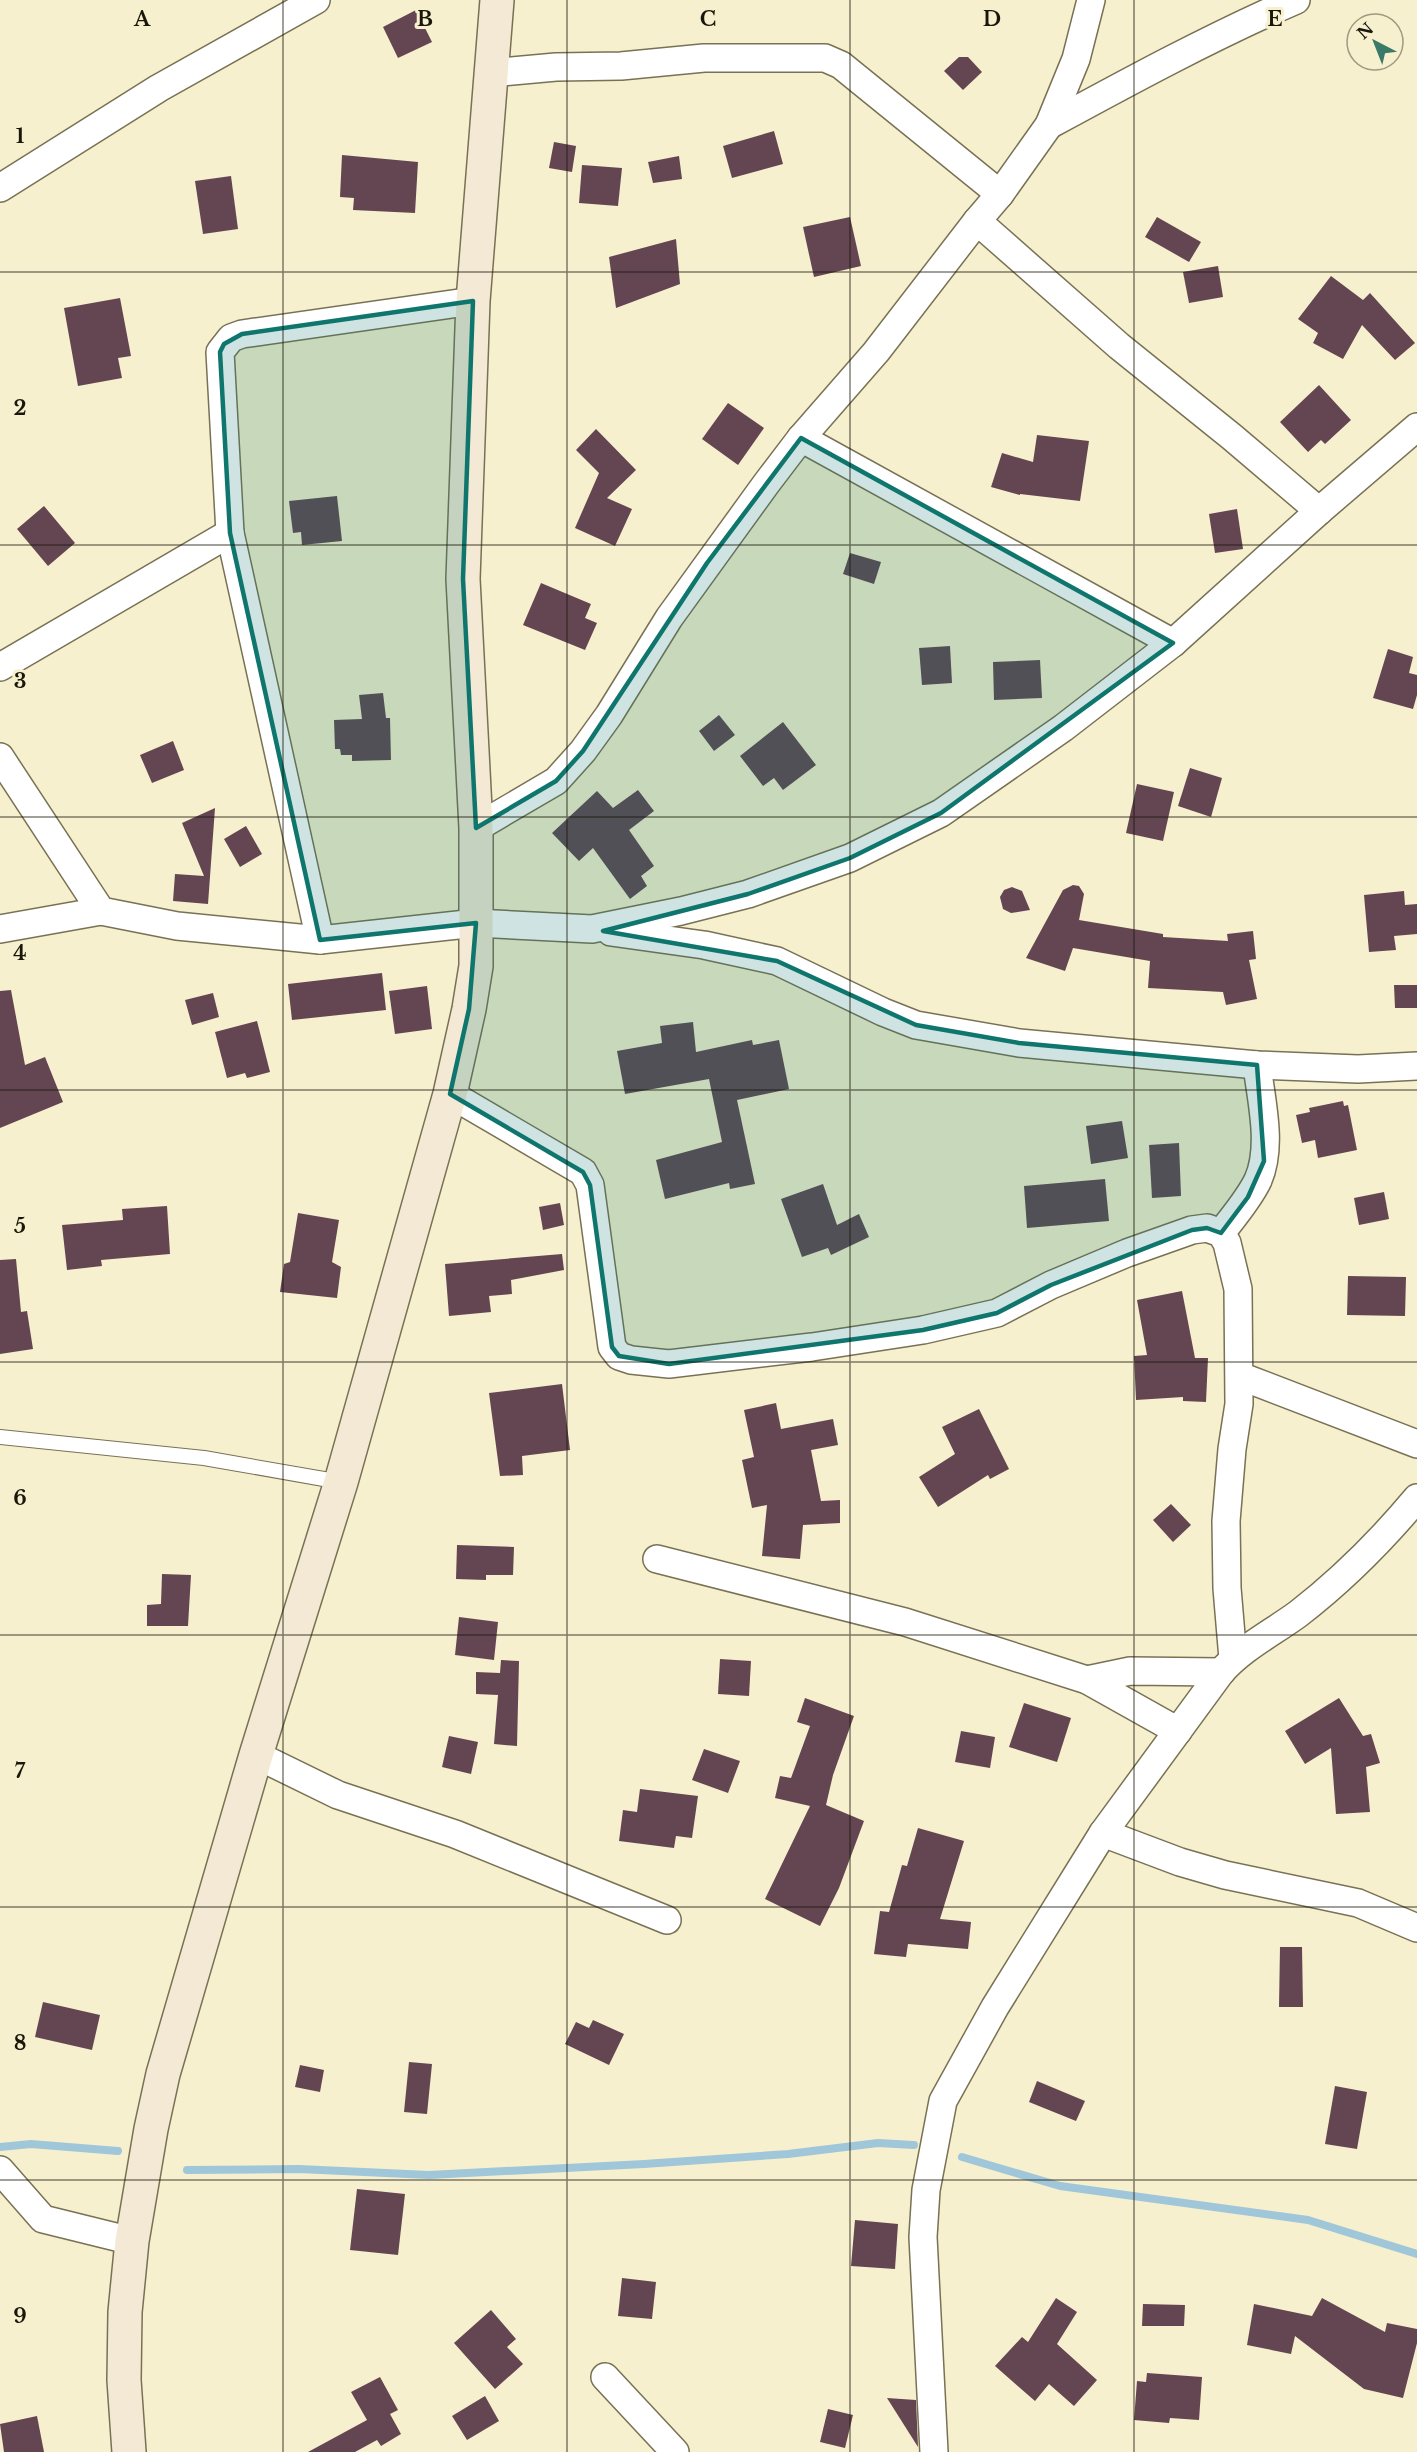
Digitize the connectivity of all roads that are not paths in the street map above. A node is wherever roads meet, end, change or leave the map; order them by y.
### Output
1 (316, 0) edge
2 (497, 0) edge
3 (1091, 0) edge
4 (1296, 0) edge
5 (491, 73) junction
6 (1049, 125) junction
7 (0, 188) edge
8 (1000, 194) junction
9 (977, 221) junction
10 (473, 301) junction
11 (1417, 427) edge
12 (801, 438) junction
13 (1319, 511) junction
14 (230, 533) junction
15 (1173, 643) junction
16 (0, 667) edge
17 (0, 757) edge
18 (476, 828) junction
19 (101, 911) junction
20 (476, 923) junction
21 (0, 929) edge
22 (592, 929) junction
23 (320, 940) junction
24 (1257, 1065) junction
25 (1417, 1066) edge
26 (450, 1094) junction
27 (1221, 1233) junction
28 (1240, 1376) junction
29 (0, 1437) edge
30 (1417, 1444) edge
31 (341, 1482) junction
32 (1417, 1498) edge
33 (657, 1559) dead end
34 (1227, 1666) junction
35 (1087, 1680) junction
36 (1178, 1731) junction
37 (256, 1755) junction
38 (1103, 1833) junction
39 (667, 1920) dead end
40 (1417, 1928) edge
41 (0, 2170) edge
42 (132, 2241) junction
43 (605, 2377) dead end
44 (129, 2452) edge
45 (675, 2452) edge
46 (934, 2452) edge

1 - 7 street
2 - 5 street
3 - 6 street
4 - 6 street
5 - 8 street
5 - 10 street
6 - 8 street
8 - 9 street
9 - 12 street
9 - 13 street
10 - 14 street
10 - 18 street
11 - 13 street
12 - 15 street
12 - 18 street
13 - 15 street
14 - 16 street
14 - 23 street
15 - 22 street
17 - 19 street
18 - 20 street
19 - 21 street
19 - 23 street
20 - 22 street
20 - 23 street
20 - 26 street
22 - 24 street
24 - 25 street
24 - 27 street
26 - 27 street
26 - 31 street
27 - 28 street
28 - 30 street
28 - 34 street
29 - 31 lane
31 - 37 street
32 - 34 street
33 - 35 street
34 - 35 street
34 - 36 street
35 - 36 street
36 - 38 street
37 - 39 street
37 - 42 street
38 - 40 street
38 - 46 street
41 - 42 street
42 - 44 street
43 - 45 street

